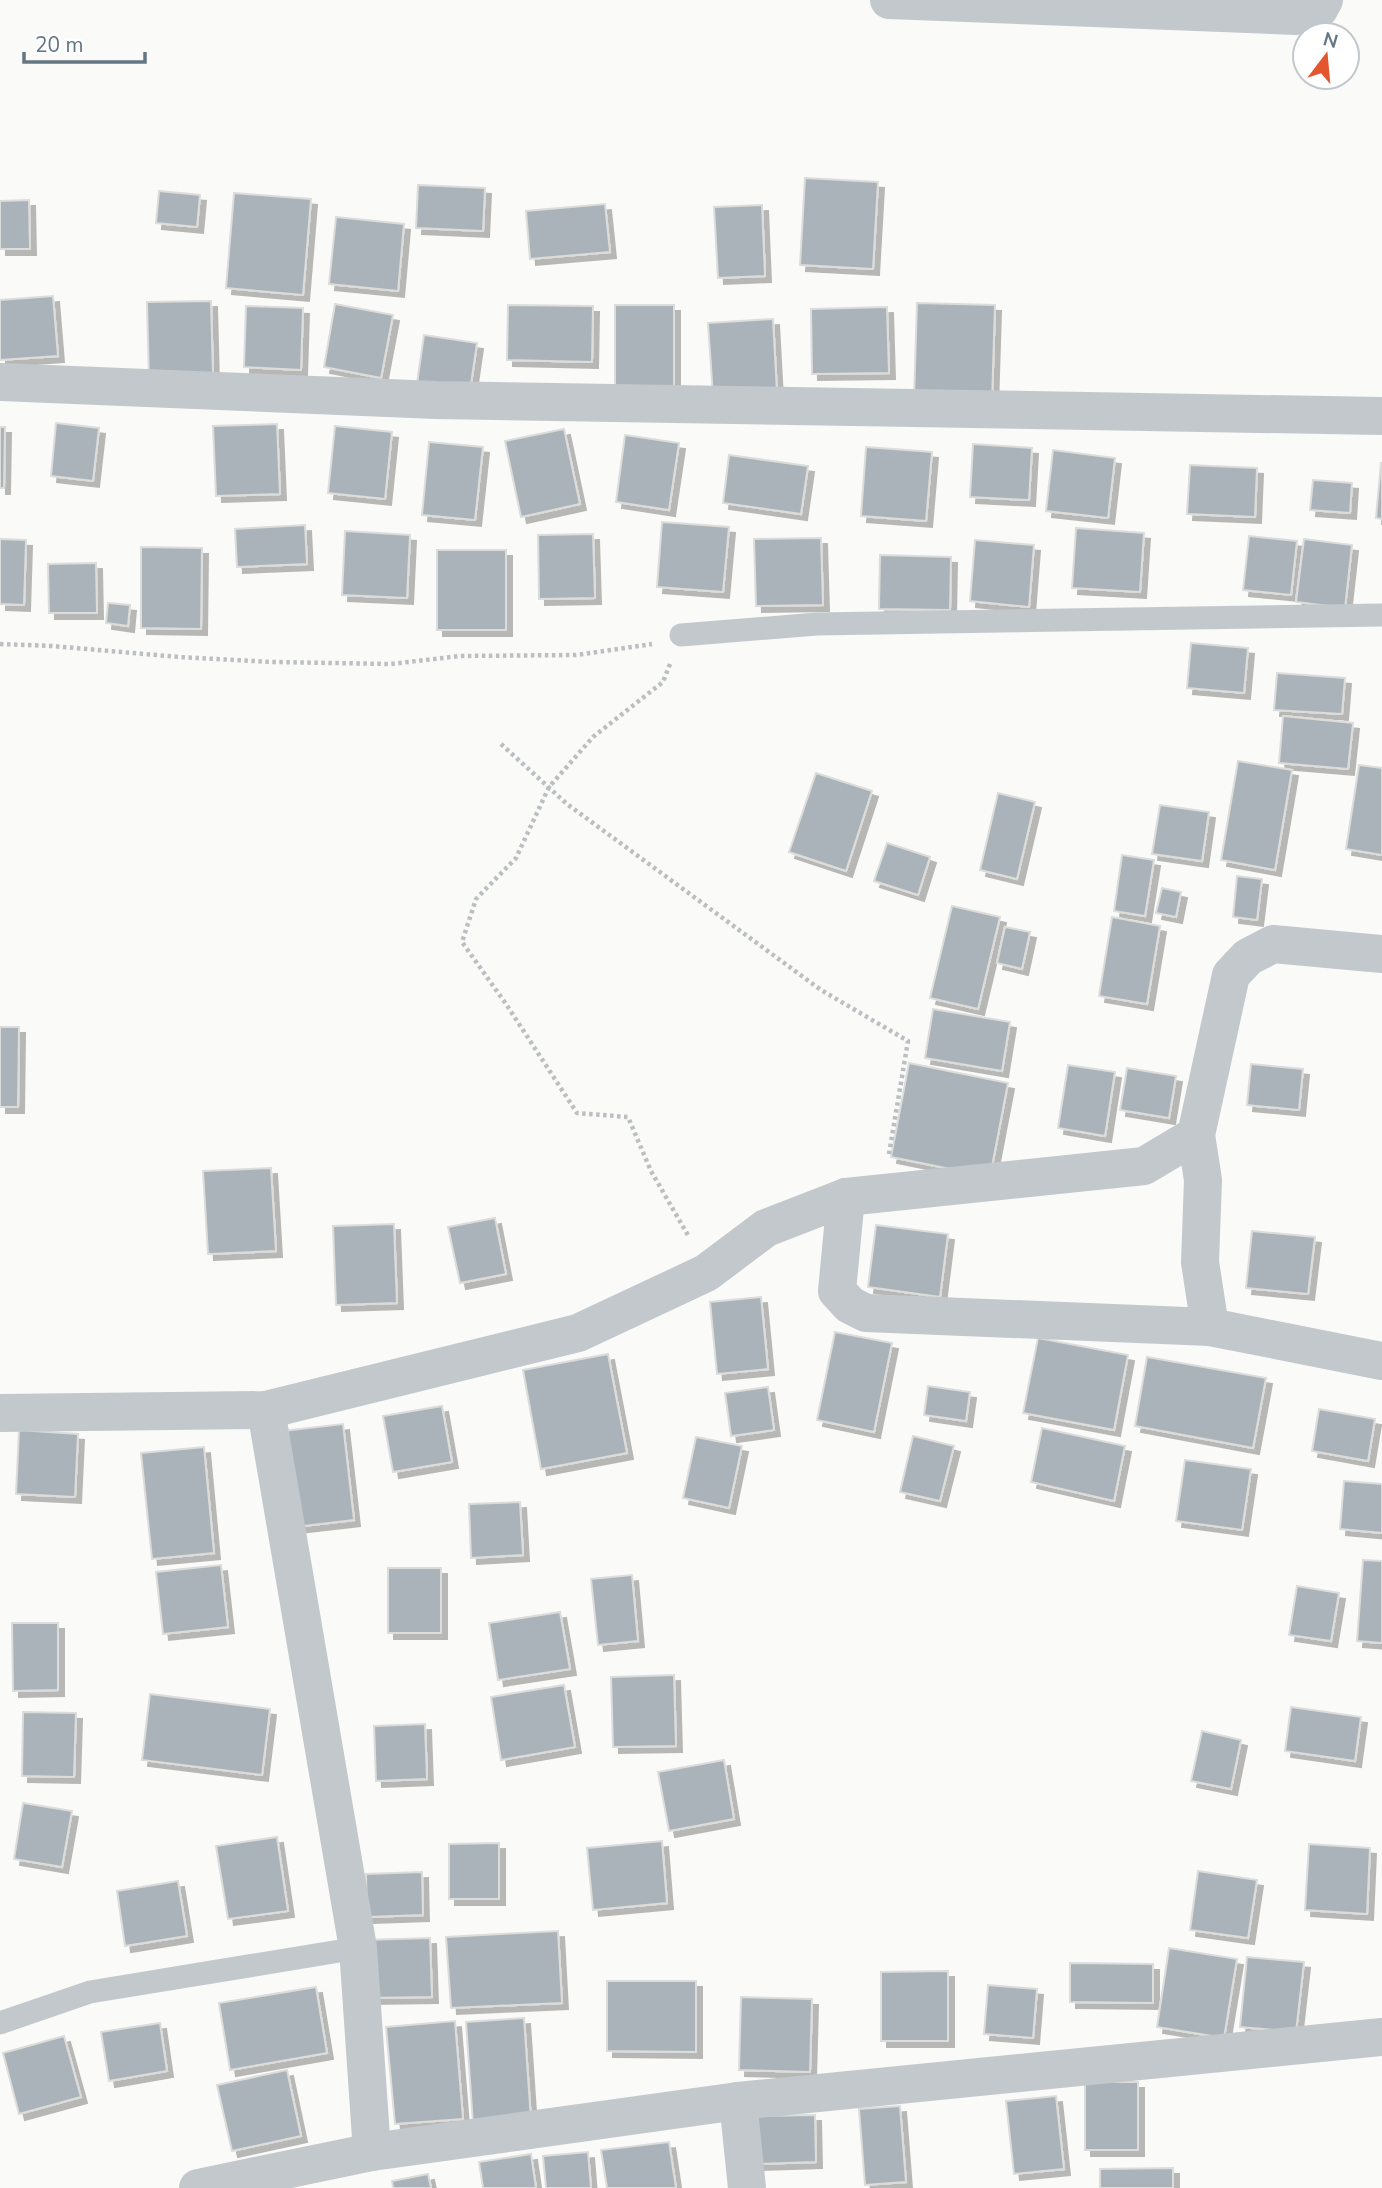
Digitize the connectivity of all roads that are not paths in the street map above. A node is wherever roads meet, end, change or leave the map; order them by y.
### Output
1 (889, 0) edge
2 (908, 0) edge
3 (1324, 0) edge
4 (0, 382) edge
5 (1382, 416) edge
6 (1382, 614) edge
7 (681, 635) road end
8 (1382, 954) edge
9 (1196, 1135) junction
10 (864, 1195) junction
11 (1210, 1327) junction
12 (1382, 1361) edge
13 (266, 1410) junction
14 (0, 1413) edge
15 (358, 1948) junction
16 (0, 2023) edge
17 (1382, 2036) edge
18 (738, 2101) junction
19 (372, 2152) junction
20 (198, 2188) edge
21 (747, 2188) edge

1 - 2 street
2 - 3 street
4 - 5 street
6 - 7 lane
8 - 9 street
9 - 10 street
9 - 11 street
10 - 11 street
10 - 13 street
11 - 12 street
13 - 14 street
13 - 15 street
15 - 16 lane
15 - 19 street
17 - 18 street
18 - 19 street
18 - 21 street
19 - 20 street

